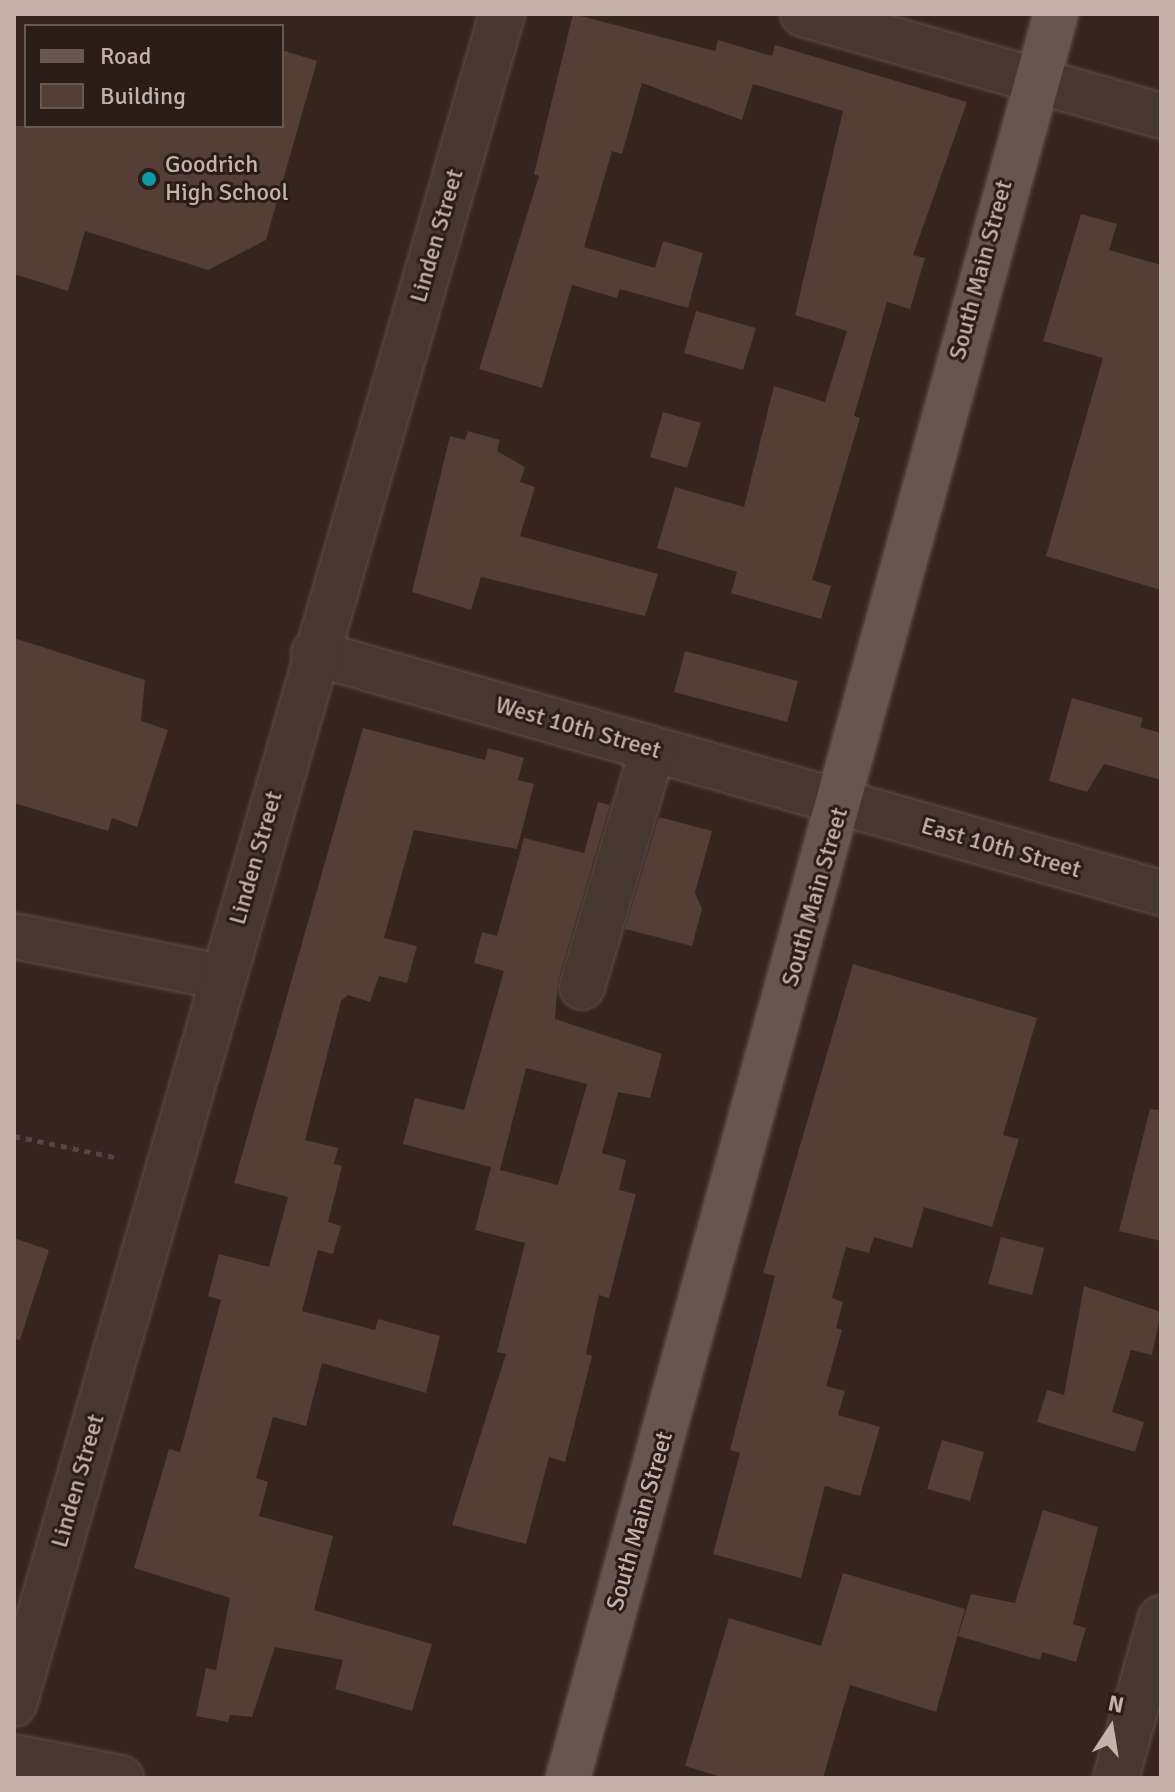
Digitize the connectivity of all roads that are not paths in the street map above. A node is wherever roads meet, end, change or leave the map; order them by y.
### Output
1 (502, 14) edge
2 (803, 14) edge
3 (1056, 14) edge
4 (1038, 81) junction
5 (1161, 116) edge
6 (314, 653) junction
7 (653, 749) junction
8 (841, 802) junction
9 (1161, 893) edge
10 (14, 936) edge
11 (222, 977) junction
12 (582, 987) dead end
13 (1161, 1618) edge
14 (14, 1704) edge
15 (14, 1757) edge
16 (121, 1778) edge
17 (568, 1778) edge
18 (1116, 1778) edge

1 - 6 street, Linden Street
2 - 4 street
3 - 4 main road, South Main Street
4 - 5 street
4 - 8 main road, South Main Street
6 - 7 street, West 10th Street
6 - 11 street, Linden Street
7 - 8 street, West 10th Street
7 - 12 street
8 - 9 street, East 10th Street
8 - 17 main road, South Main Street
10 - 11 street
11 - 14 street, Linden Street
13 - 18 street
15 - 16 street

